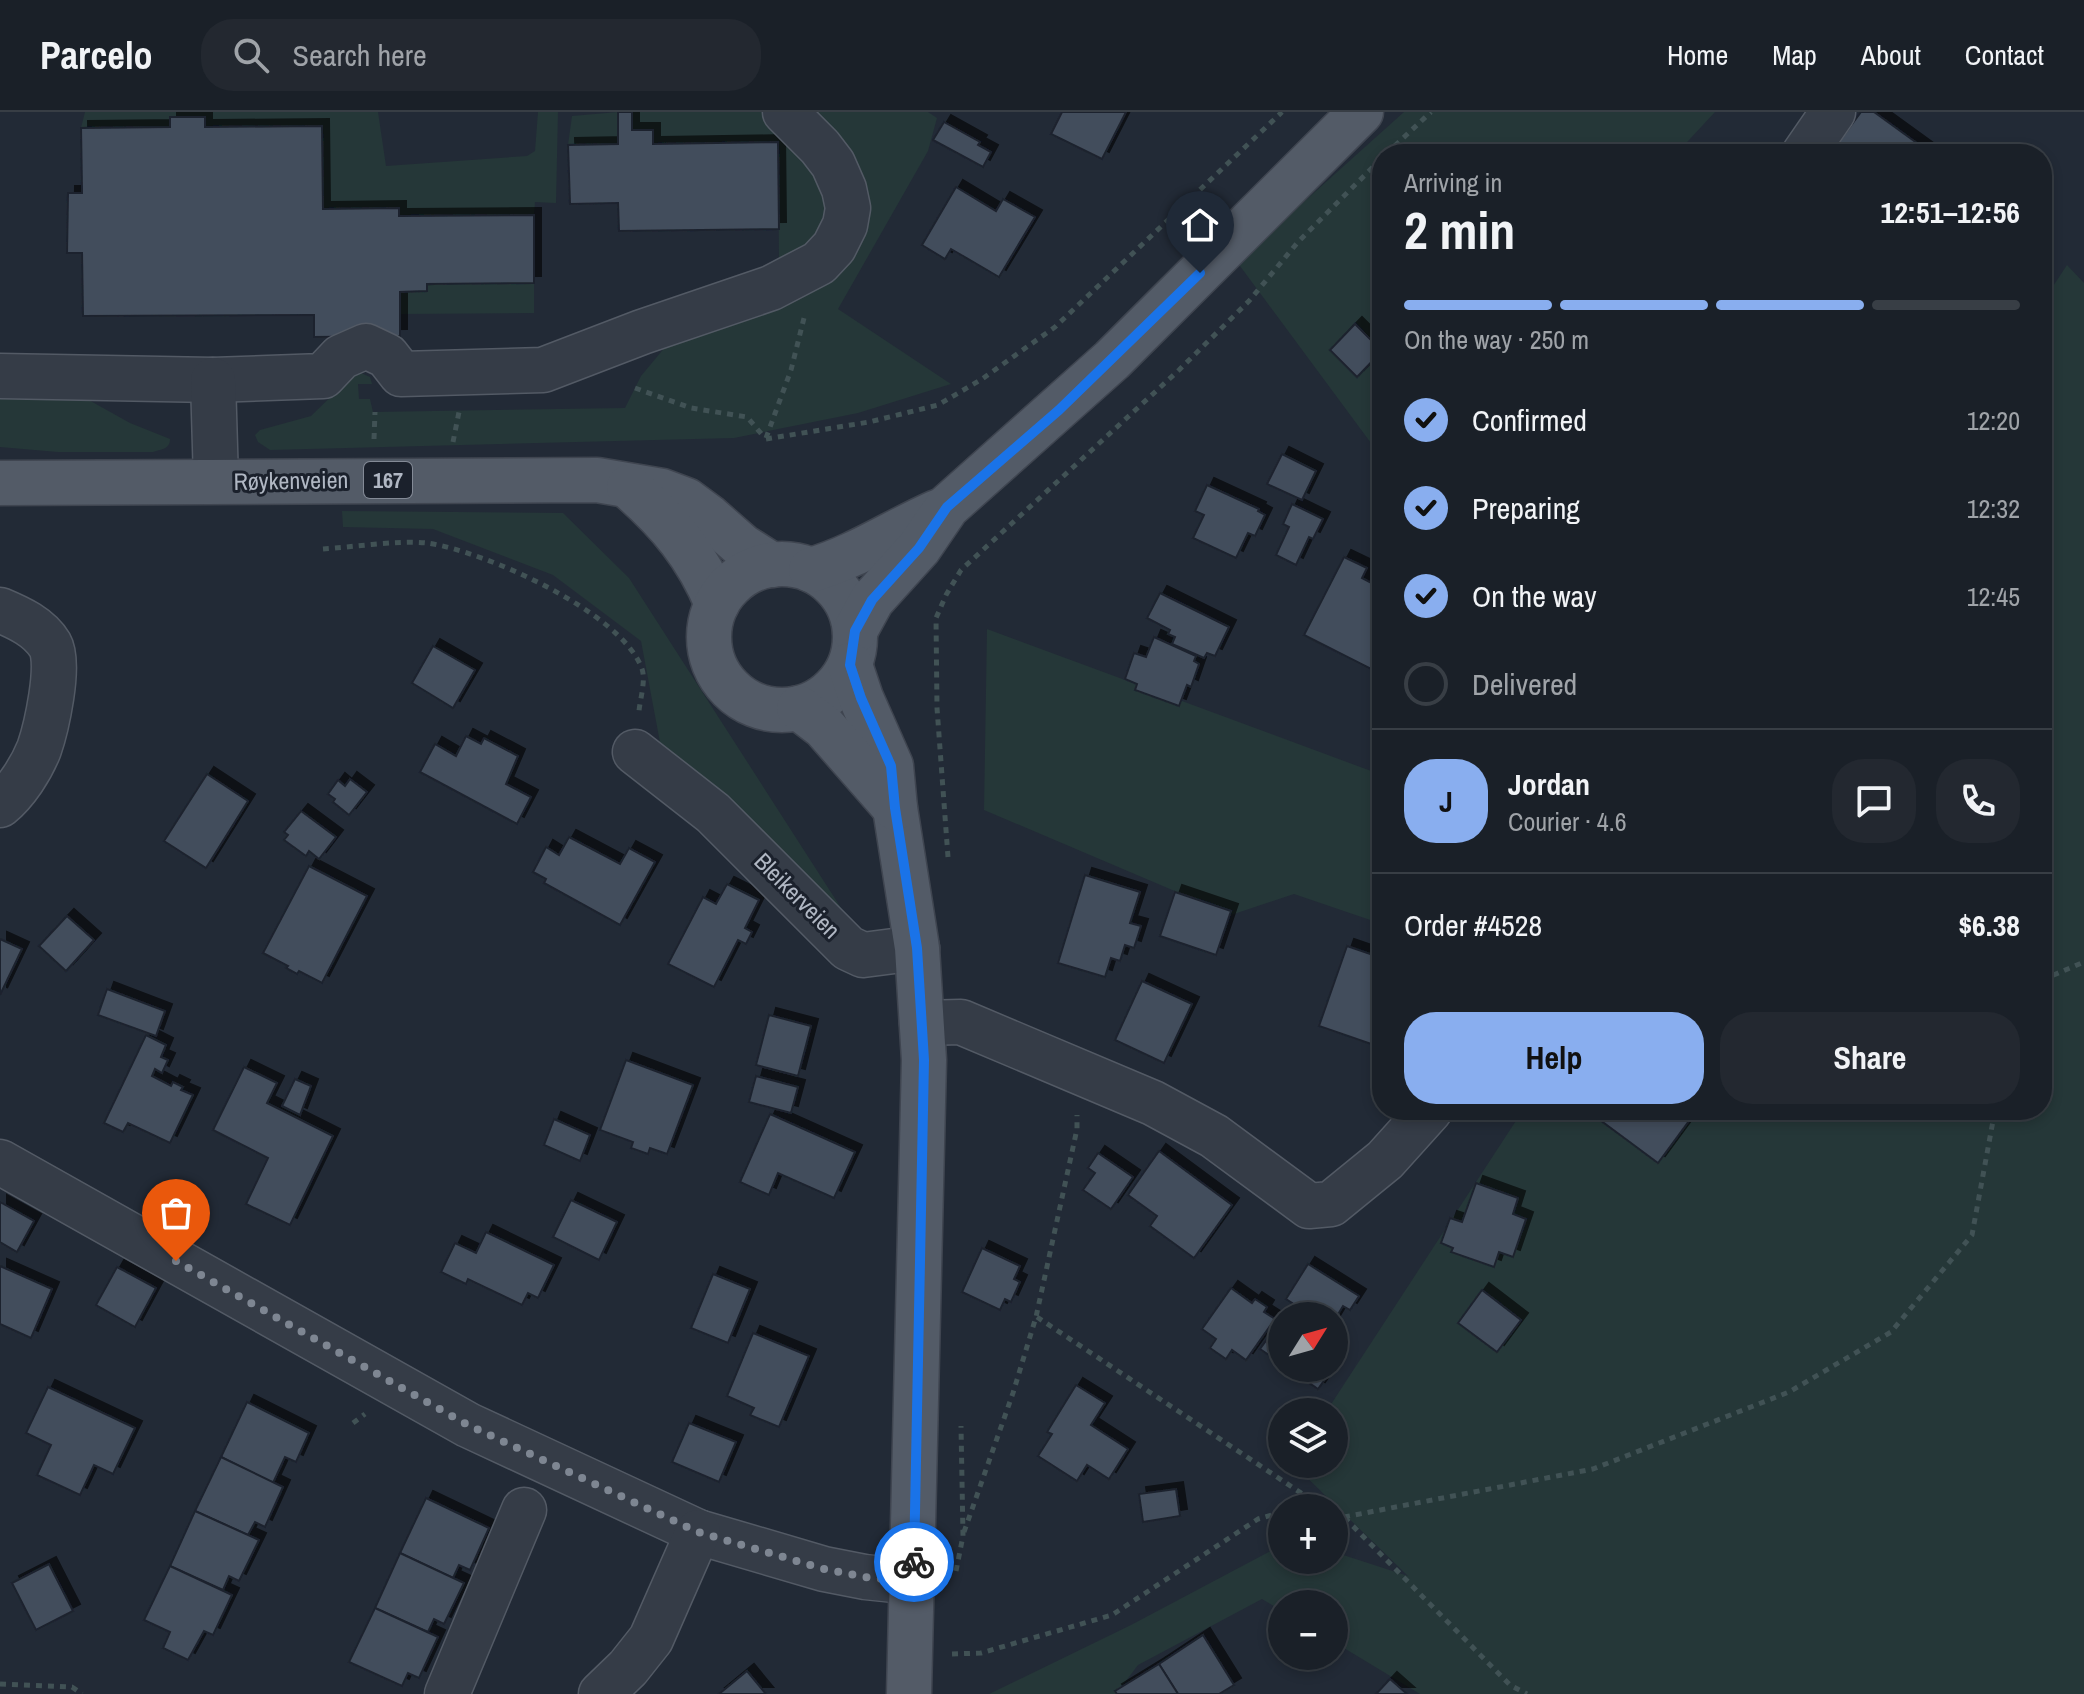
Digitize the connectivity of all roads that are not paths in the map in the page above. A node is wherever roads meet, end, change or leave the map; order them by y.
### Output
1 (785, 112) edge
2 (1361, 112) edge
3 (1833, 112) edge
4 (1811, 144) edge
5 (0, 376) edge
6 (213, 380) junction
7 (216, 481) junction
8 (0, 483) edge
9 (629, 487) junction
10 (947, 507) junction
11 (792, 567) junction
12 (717, 604) junction
13 (0, 610) edge
14 (853, 648) junction
15 (799, 708) junction
16 (635, 752) road end
17 (0, 805) edge
18 (895, 808) junction
19 (917, 948) junction
20 (922, 1023) junction
21 (1421, 1120) edge
22 (0, 1162) edge
23 (524, 1510) dead end
24 (698, 1532) junction
25 (913, 1582) junction
26 (910, 1675) edge
27 (447, 1694) edge
28 (601, 1694) edge

1 - 6 street
2 - 10 main road
3 - 4 street
5 - 6 street
6 - 7 street
7 - 8 main road, Røykenveien / 167
7 - 9 main road, Røykenveien / 167
9 - 11 main road, Røykenveien / 167
9 - 12 main road
10 - 11 main road
10 - 14 main road
11 - 12 main road
11 - 14 main road, 167
12 - 15 main road
13 - 17 street
14 - 15 main road
14 - 18 main road
15 - 18 main road
16 - 19 street, Bleikerveien
18 - 19 main road
19 - 20 main road
20 - 21 street
20 - 25 main road
22 - 24 street
23 - 27 street
24 - 25 street
24 - 28 street
25 - 26 main road

